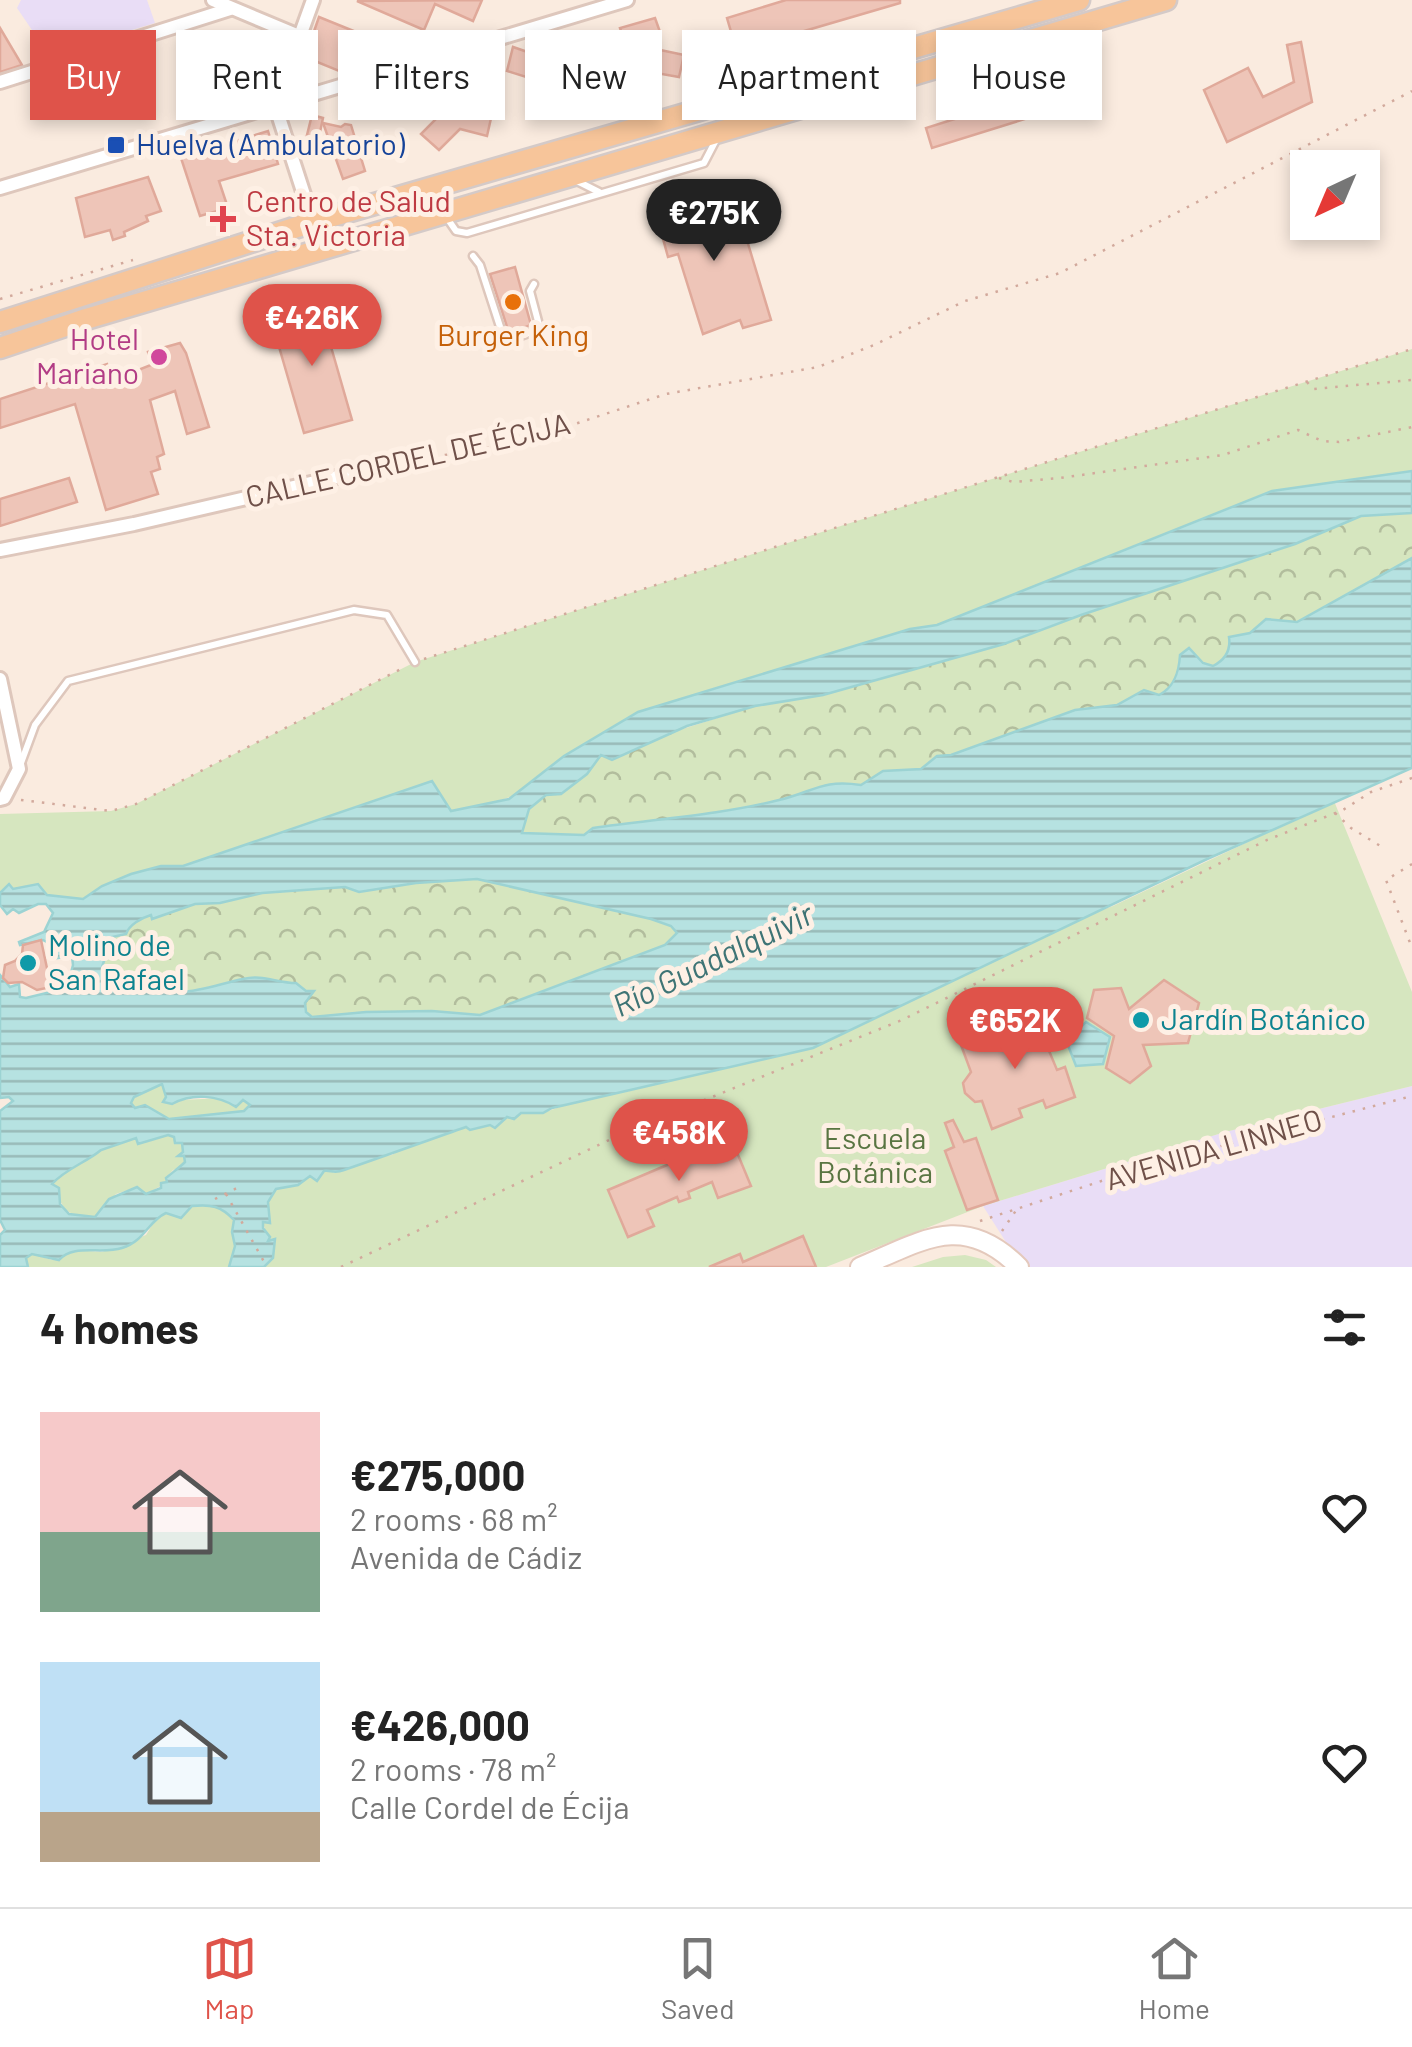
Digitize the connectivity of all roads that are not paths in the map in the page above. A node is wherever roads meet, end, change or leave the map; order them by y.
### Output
1 (213, 0) edge
2 (313, 0) edge
3 (626, 0) edge
4 (1078, 0) edge
5 (1127, 0) edge
6 (1166, 0) edge
7 (1054, 4) edge
8 (230, 9) junction
9 (1096, 20) junction
10 (284, 30) edge
11 (301, 30) edge
12 (1062, 30) joint
13 (936, 68) edge
14 (0, 82) edge
15 (318, 92) edge
16 (226, 120) edge
17 (281, 120) edge
18 (720, 132) junction
19 (566, 178) junction
20 (0, 188) edge
21 (600, 193) junction
22 (444, 212) junction
23 (316, 220) junction
24 (346, 242) junction
25 (473, 256) dead end
26 (534, 284) dead end
27 (0, 322) edge
28 (0, 350) edge
29 (380, 467) road end
30 (0, 550) edge
31 (415, 662) road end
32 (0, 679) edge
33 (20, 769) junction
34 (2, 798) edge
35 (1013, 1261) edge
36 (860, 1267) edge

1 - 8 street
2 - 11 street
3 - 15 street
4 - 7 main road
5 - 9 main road
6 - 9 main road
7 - 12 main road
7 - 23 main road
8 - 10 street
8 - 14 street
9 - 12 main road
13 - 18 main road
16 - 20 street
17 - 23 street
18 - 19 main road
18 - 21 lane
19 - 21 lane
19 - 22 main road
21 - 22 lane
22 - 24 main road
23 - 24 street
23 - 27 main road
24 - 28 main road
25 - 26 lane
29 - 30 street, CALLE CORDEL DE ÉCIJA
31 - 33 lane
32 - 33 street
33 - 34 street
35 - 36 street

